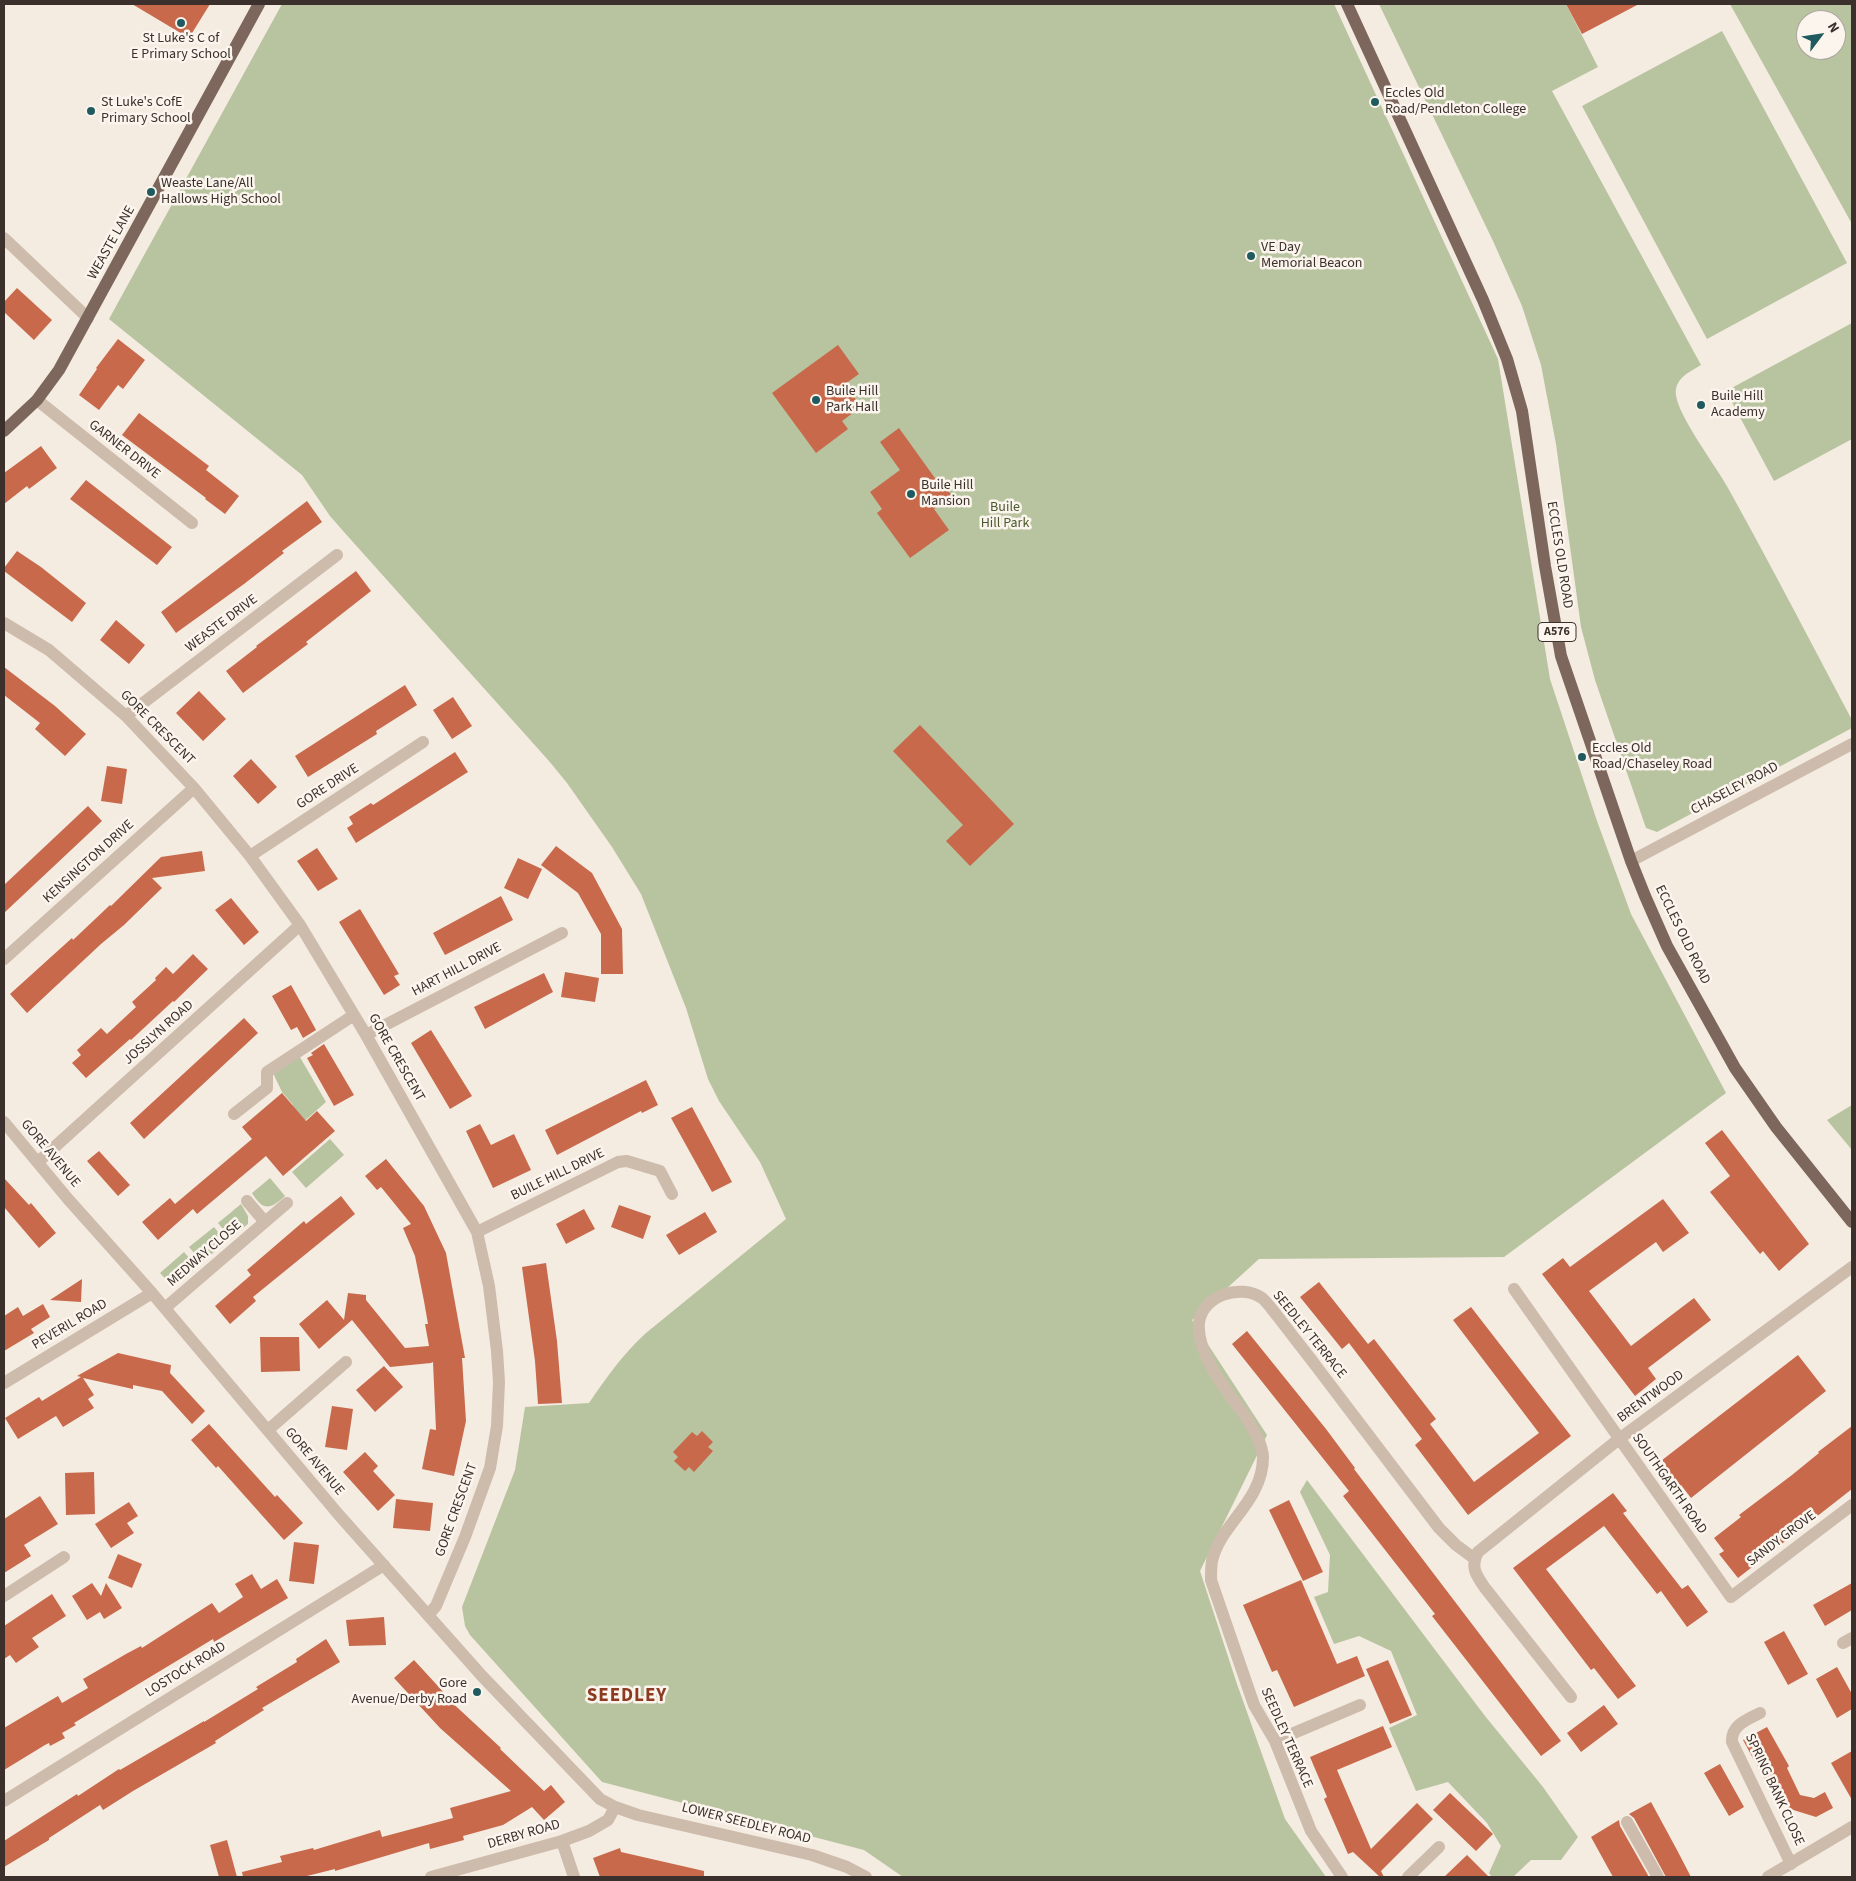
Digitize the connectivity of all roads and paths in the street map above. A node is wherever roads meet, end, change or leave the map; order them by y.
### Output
1 (259, 4) edge
2 (1347, 4) edge
3 (4, 238) edge
4 (88, 318) junction
5 (37, 400) junction
6 (4, 431) edge
7 (192, 522) dead end
8 (337, 555) dead end
9 (4, 623) edge
10 (126, 716) junction
11 (423, 742) dead end
12 (1852, 744) edge
13 (194, 788) junction
14 (250, 856) junction
15 (1631, 862) junction
16 (300, 925) junction
17 (562, 933) dead end
18 (4, 959) edge
19 (354, 1015) junction
20 (366, 1035) junction
21 (234, 1114) dead end
22 (4, 1122) edge
23 (38, 1162) junction
24 (672, 1194) dead end
25 (247, 1201) dead end
26 (286, 1203) dead end
27 (265, 1222) junction
28 (1852, 1222) edge
29 (477, 1232) junction
30 (1852, 1267) edge
31 (1514, 1289) dead end
32 (152, 1292) junction
33 (165, 1308) junction
34 (346, 1362) dead end
35 (4, 1383) edge
36 (268, 1430) junction
37 (1619, 1439) junction
38 (1852, 1504) edge
39 (64, 1557) dead end
40 (1475, 1559) junction
41 (384, 1565) junction
42 (4, 1596) edge
43 (1731, 1597) joint
44 (428, 1615) junction
45 (1571, 1697) dead end
46 (1360, 1706) dead end
47 (1760, 1713) dead end
48 (1275, 1741) junction
49 (4, 1800) edge
50 (615, 1807) junction
51 (1628, 1822) dead end
52 (1850, 1833) edge
53 (562, 1841) junction
54 (1439, 1847) dead end
55 (1791, 1864) junction
56 (434, 1877) edge
57 (574, 1877) edge
58 (866, 1877) edge
59 (1342, 1877) edge
60 (1408, 1877) edge
61 (1658, 1877) edge
62 (1768, 1877) edge

1 - 4 main road, WEASTE LANE
2 - 15 main road, ECCLES OLD ROAD / A576
3 - 4 street
4 - 5 main road, WEASTE LANE
5 - 6 main road, WEASTE LANE
5 - 7 street, GARNER DRIVE
8 - 10 street, WEASTE DRIVE
9 - 10 street, GORE CRESCENT
10 - 13 street, GORE CRESCENT
11 - 14 street, GORE DRIVE
12 - 15 street, CHASELEY ROAD
13 - 14 street, GORE CRESCENT
13 - 18 street, KENSINGTON DRIVE
14 - 16 street, GORE CRESCENT
15 - 28 main road, ECCLES OLD ROAD / A576
16 - 19 street, GORE CRESCENT
16 - 23 street, JOSSLYN ROAD
17 - 20 street, HART HILL DRIVE
19 - 20 street, GORE CRESCENT
19 - 21 street
20 - 29 street, GORE CRESCENT
22 - 23 street, GORE AVENUE
23 - 32 street, GORE AVENUE
24 - 29 street, BUILE HILL DRIVE
25 - 27 street, MEDWAY CLOSE
26 - 27 street, MEDWAY CLOSE
27 - 33 street, MEDWAY CLOSE
29 - 44 street, GORE CRESCENT
30 - 37 street, BRENTWOOD
31 - 37 street, SOUTHGARTH ROAD
32 - 33 street, GORE AVENUE
32 - 35 street, PEVERIL ROAD
33 - 36 street, GORE AVENUE
34 - 36 street
36 - 41 street, GORE AVENUE
37 - 40 street, BRENTWOOD
37 - 43 street, SOUTHGARTH ROAD
38 - 43 street, SANDY GROVE
39 - 42 street
40 - 45 street
40 - 48 street, SEEDLEY TERRACE
41 - 44 street, GORE AVENUE
41 - 49 street, LOSTOCK ROAD
44 - 50 street, GORE AVENUE
46 - 48 street
47 - 55 street, SPRING BANK CLOSE
48 - 59 street, SEEDLEY TERRACE
50 - 53 street, DERBY ROAD
50 - 58 street, LOWER SEEDLEY ROAD
51 - 61 street
52 - 55 street
53 - 56 street, DERBY ROAD
53 - 57 street
54 - 60 street
55 - 62 street

